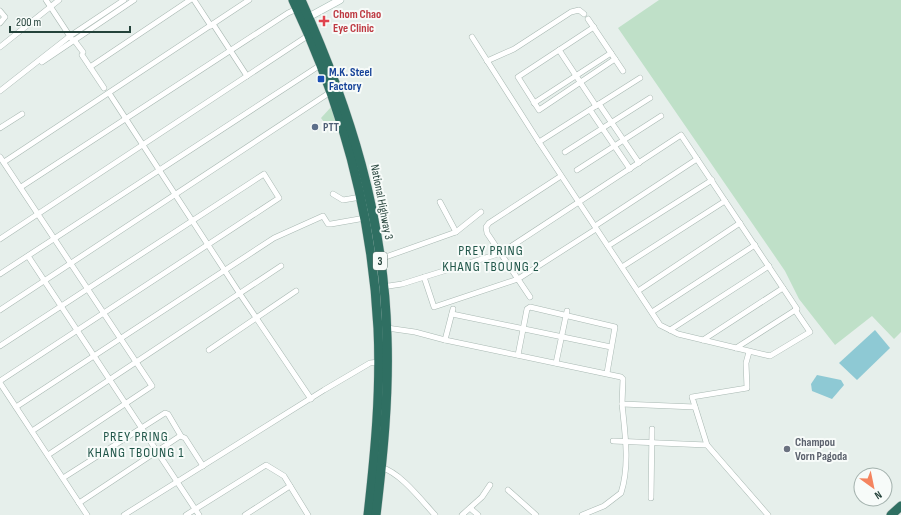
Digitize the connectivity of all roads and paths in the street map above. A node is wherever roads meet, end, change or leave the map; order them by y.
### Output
1 (46, 0) edge
2 (59, 0) edge
3 (124, 0) edge
4 (134, 0) edge
5 (190, 0) edge
6 (194, 0) edge
7 (249, 0) edge
8 (293, 0) edge
9 (340, 0) edge
10 (51, 5) junction
11 (301, 5) edge
12 (0, 11) edge
13 (584, 14) dead end
14 (306, 19) junction
15 (588, 19) dead end
16 (0, 23) edge
17 (212, 25) junction
18 (594, 27) junction
19 (309, 35) junction
20 (472, 37) dead end
21 (73, 38) junction
22 (0, 47) edge
23 (230, 50) junction
24 (559, 50) junction
25 (611, 53) junction
26 (615, 60) junction
27 (488, 61) junction
28 (322, 64) junction
29 (90, 66) junction
30 (623, 71) dead end
31 (576, 75) junction
32 (247, 76) junction
33 (640, 78) dead end
34 (581, 82) junction
35 (104, 88) dead end
36 (0, 91) edge
37 (332, 91) junction
38 (109, 93) junction
39 (650, 98) dead end
40 (534, 103) junction
41 (598, 105) junction
42 (590, 110) junction
43 (22, 114) dead end
44 (661, 116) dead end
45 (126, 119) junction
46 (612, 122) junction
47 (0, 128) edge
48 (602, 128) junction
49 (623, 140) junction
50 (539, 142) junction
51 (143, 145) junction
52 (614, 146) junction
53 (565, 152) dead end
54 (0, 157) edge
55 (697, 159) junction
56 (4, 162) junction
57 (639, 163) junction
58 (159, 169) junction
59 (630, 169) junction
60 (577, 170) dead end
61 (561, 176) junction
62 (712, 180) junction
63 (21, 187) junction
64 (333, 194) dead end
65 (176, 195) junction
66 (361, 197) junction
67 (578, 201) junction
68 (725, 201) junction
69 (440, 202) dead end
70 (481, 212) dead end
71 (38, 214) junction
72 (365, 218) junction
73 (192, 221) junction
74 (740, 223) junction
75 (596, 228) junction
76 (456, 232) junction
77 (0, 239) edge
78 (54, 239) junction
79 (208, 245) junction
80 (755, 245) junction
81 (608, 246) junction
82 (501, 254) junction
83 (28, 256) junction
84 (380, 259) junction
85 (70, 263) junction
86 (281, 266) dead end
87 (769, 266) junction
88 (622, 267) junction
89 (224, 270) junction
90 (0, 274) edge
91 (424, 276) junction
92 (518, 279) junction
93 (44, 281) junction
94 (379, 287) junction
95 (783, 288) junction
96 (88, 289) junction
97 (296, 291) dead end
98 (638, 291) junction
99 (240, 294) junction
100 (530, 297) dead end
101 (61, 306) junction
102 (0, 310) edge
103 (795, 310) junction
104 (652, 312) junction
105 (104, 313) junction
106 (566, 313) junction
107 (256, 318) junction
108 (387, 328) junction
109 (523, 328) junction
110 (670, 330) junction
111 (77, 331) junction
112 (562, 336) junction
113 (120, 339) junction
114 (445, 340) junction
115 (703, 340) junction
116 (0, 346) edge
117 (611, 347) junction
118 (736, 348) junction
119 (209, 350) dead end
120 (749, 352) junction
121 (518, 355) junction
122 (94, 356) junction
123 (379, 362) junction
124 (136, 363) junction
125 (556, 363) junction
126 (607, 374) junction
127 (110, 380) junction
128 (0, 382) edge
129 (311, 398) junction
130 (126, 404) junction
131 (622, 404) junction
132 (695, 407) junction
133 (16, 408) junction
134 (142, 428) junction
135 (652, 429) dead end
136 (32, 431) junction
137 (181, 436) junction
138 (613, 441) dead end
139 (626, 442) junction
140 (652, 442) junction
141 (707, 445) junction
142 (157, 451) junction
143 (48, 455) junction
144 (204, 466) junction
145 (382, 468) junction
146 (63, 478) junction
147 (178, 482) junction
148 (290, 486) junction
149 (490, 486) dead end
150 (508, 490) dead end
151 (651, 498) dead end
152 (79, 502) junction
153 (901, 506) edge
154 (470, 508) junction
155 (195, 509) junction
156 (597, 513) edge
157 (87, 515) edge
158 (124, 515) edge
159 (186, 515) edge
160 (199, 515) edge
161 (245, 515) edge
162 (308, 515) edge
163 (368, 515) edge
164 (376, 515) edge
165 (435, 515) edge
166 (462, 515) edge
167 (478, 515) edge
168 (536, 515) edge
169 (582, 515) edge
170 (768, 515) edge
171 (891, 515) edge

1 - 10 street
2 - 10 street
3 - 21 street
4 - 21 street
5 - 29 street
6 - 17 street
7 - 17 street
8 - 11 highway, National Highway 3 / 3
9 - 14 street
10 - 21 street
10 - 22 street
11 - 14 highway, National Highway 3 / 3
11 - 23 street
12 - 16 street
13 - 27 street
14 - 19 highway, National Highway 3 / 3
14 - 84 highway, National Highway 3 / 3
15 - 18 street
17 - 23 street
17 - 38 street
18 - 24 street
18 - 25 street
19 - 28 highway, National Highway 3 / 3
19 - 32 street
20 - 27 street
21 - 29 street
21 - 36 street
23 - 32 street
23 - 45 street
24 - 31 street
24 - 40 street
25 - 26 street
25 - 31 street
26 - 30 street
26 - 34 street
27 - 50 street
28 - 37 highway, National Highway 3 / 3
28 - 58 street
29 - 35 street
31 - 34 street
31 - 40 street
32 - 51 street
33 - 41 street
34 - 40 street
34 - 41 street
37 - 65 street
37 - 66 highway, National Highway 3 / 3
38 - 45 street
38 - 56 street
39 - 46 street
41 - 42 street
41 - 46 street
42 - 48 street
42 - 50 street
43 - 47 street
44 - 49 street
45 - 51 street
45 - 63 street
46 - 48 street
46 - 49 street
48 - 52 street
48 - 53 street
49 - 52 street
49 - 57 street
50 - 61 street
51 - 58 street
51 - 71 street
52 - 59 street
52 - 60 street
54 - 56 street
55 - 57 street
55 - 62 street
55 - 75 street
56 - 63 street
57 - 59 street
58 - 65 street
58 - 78 street
59 - 67 street
61 - 67 street
61 - 82 street
62 - 68 street
62 - 81 street
63 - 71 street
64 - 66 street
65 - 73 street
65 - 85 street
66 - 72 highway, National Highway 3 / 3
67 - 75 street
67 - 82 street
68 - 74 street
68 - 88 street
69 - 76 street
70 - 76 street
71 - 77 street
71 - 78 street
72 - 89 street
72 - 94 highway, National Highway 3 / 3
73 - 79 street
73 - 79 street
73 - 96 street
74 - 80 street
74 - 98 street
75 - 81 street
75 - 92 street
76 - 84 street
78 - 83 street
78 - 85 street
79 - 89 street
79 - 105 street
80 - 87 street
80 - 104 street
81 - 88 street
82 - 91 street
82 - 92 street
83 - 90 street
83 - 93 street
84 - 94 highway, National Highway 3 / 3
85 - 93 street
85 - 96 street
86 - 99 street
87 - 95 street
87 - 110 street
88 - 98 street
89 - 99 street
89 - 113 street
91 - 92 street
91 - 94 street
92 - 100 street
93 - 101 street
93 - 102 street
94 - 108 highway, National Highway 3 / 3
94 - 123 highway, National Highway 3 / 3
95 - 103 street
95 - 115 street
96 - 101 street
96 - 105 street
97 - 107 street
98 - 104 street
99 - 107 street
99 - 124 street
101 - 111 street
101 - 116 street
103 - 118 street
103 - 120 street
104 - 110 street
105 - 111 street
105 - 113 street
106 - 109 street
106 - 112 street
106 - 117 street
107 - 119 street
107 - 129 street
108 - 114 street
108 - 145 highway, National Highway 3 / 3
109 - 112 street
109 - 114 street
109 - 121 street
110 - 115 street
111 - 122 street
111 - 128 street
112 - 117 street
112 - 125 street
113 - 122 street
113 - 124 street
114 - 121 street
115 - 118 street
117 - 126 street
118 - 120 street
120 - 132 street
121 - 125 street
122 - 127 street
122 - 133 street
123 - 129 street
123 - 163 highway, National Highway 3 / 3
124 - 127 street
124 - 130 street
125 - 126 street
126 - 131 street
127 - 130 street
127 - 136 street
128 - 133 street
129 - 144 street
130 - 134 street
130 - 143 street
131 - 132 street
131 - 139 street
132 - 141 street
133 - 136 street
134 - 137 street
134 - 142 street
134 - 146 street
135 - 140 street
136 - 143 street
137 - 142 street
137 - 144 street
138 - 139 street
139 - 140 street
139 - 156 street
140 - 141 street
140 - 151 street
141 - 170 street
142 - 147 street
142 - 152 street
143 - 146 street
144 - 147 street
145 - 164 highway, National Highway 3 / 3
145 - 165 street
146 - 152 street
147 - 155 street
147 - 158 street
148 - 155 street
148 - 161 street
148 - 162 street
149 - 154 street
150 - 168 street
152 - 157 street
153 - 171 highway
154 - 166 street
154 - 167 street
155 - 159 street
155 - 160 street
156 - 169 street

